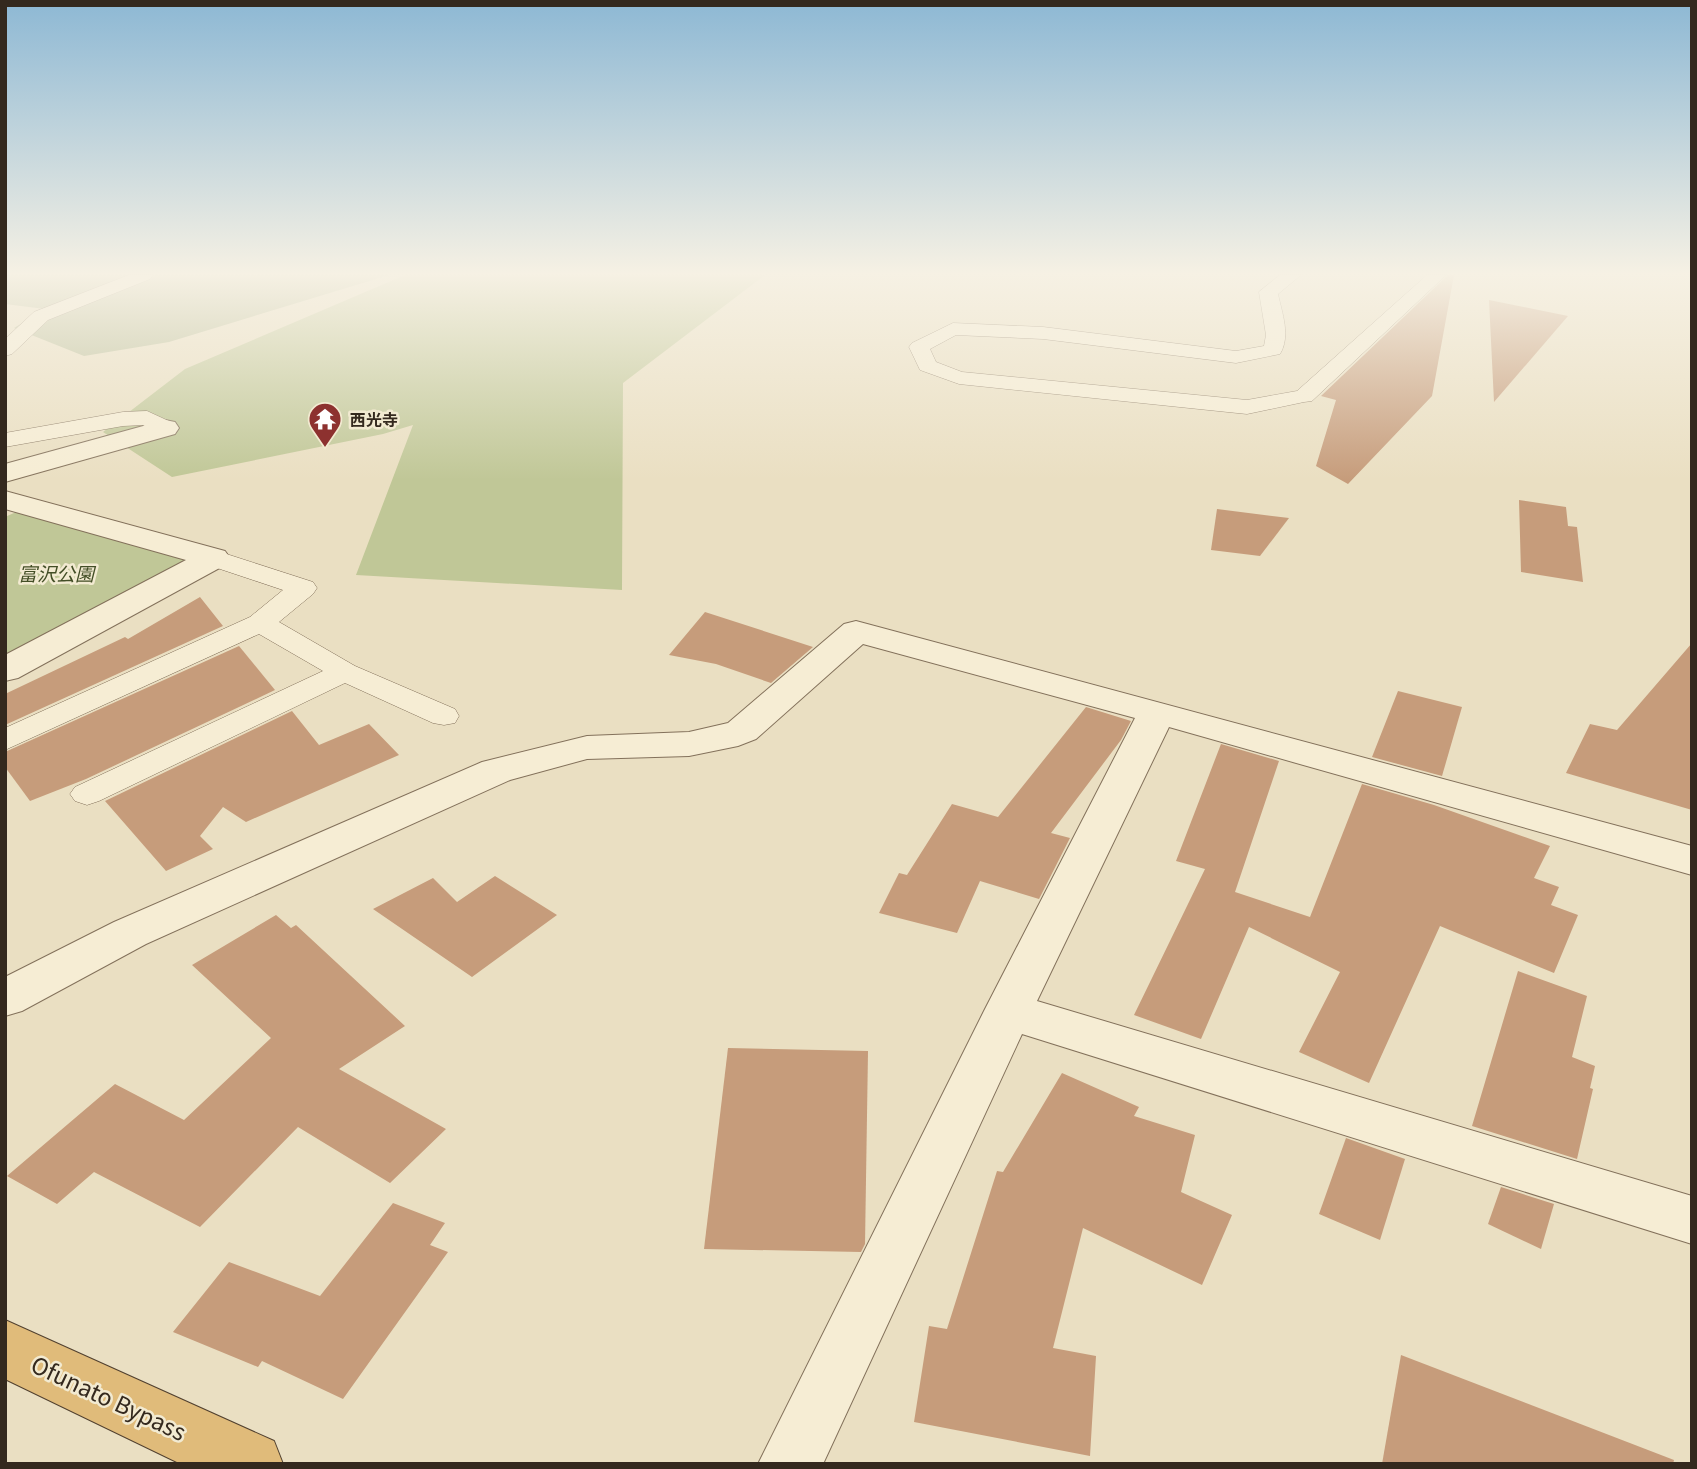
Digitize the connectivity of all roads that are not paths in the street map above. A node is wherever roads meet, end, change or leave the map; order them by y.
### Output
1 (926, 344) edge
2 (1128, 344) edge
3 (1274, 344) edge
4 (1362, 344) edge
5 (164, 428) joint
6 (5, 440) edge
7 (5, 473) edge
8 (5, 500) edge
9 (214, 558) junction
10 (260, 623) junction
11 (5, 670) edge
12 (345, 672) junction
13 (1157, 712) junction
14 (444, 716) dead end
15 (5, 740) edge
16 (87, 794) dead end
17 (1692, 861) edge
18 (5, 998) edge
19 (1008, 1011) junction
20 (1692, 1220) edge
21 (5, 1348) edge
22 (251, 1464) edge
23 (790, 1464) edge

1 - 4 lane
2 - 3 lane
5 - 6 lane
5 - 7 street
8 - 9 street
9 - 10 lane
9 - 11 street
10 - 12 lane
10 - 15 lane
12 - 14 lane
12 - 16 lane
13 - 17 street
13 - 18 street
13 - 19 street
19 - 20 street
19 - 23 street
21 - 22 highway, Ofunato Bypass

